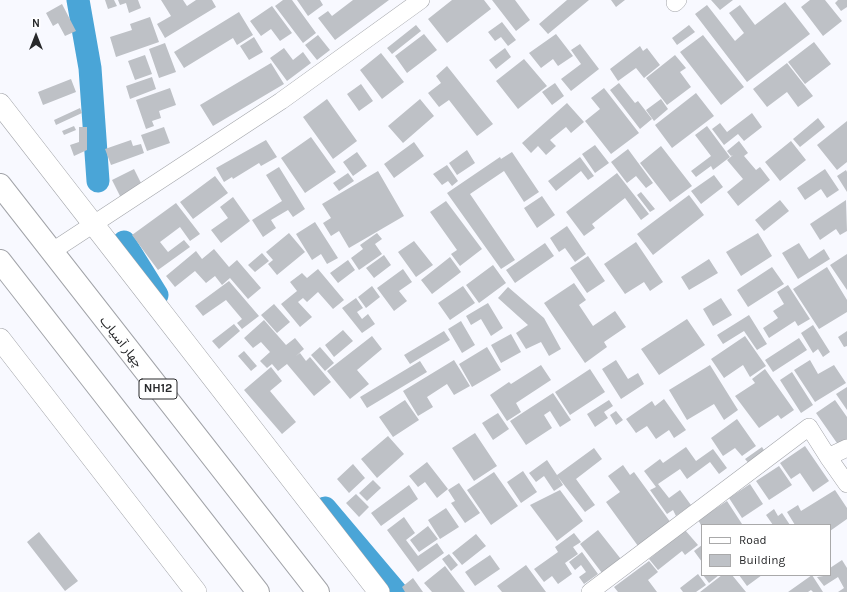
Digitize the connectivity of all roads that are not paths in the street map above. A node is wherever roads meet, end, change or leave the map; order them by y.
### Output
1 (421, 0) edge
2 (0, 104) edge
3 (0, 185) edge
4 (92, 224) junction
5 (51, 252) junction
6 (0, 261) edge
7 (0, 339) edge
8 (847, 448) edge
9 (828, 456) junction
10 (847, 484) edge
11 (196, 592) edge
12 (258, 592) edge
13 (318, 592) edge
14 (379, 592) edge
15 (590, 592) edge

1 - 4 street
2 - 4 street
3 - 5 highway, چهار آسیاب / NH12
4 - 5 street
4 - 14 street
5 - 13 highway, چهار آسیاب / NH12
6 - 12 highway
7 - 11 street
8 - 9 street
9 - 10 street
9 - 15 street

